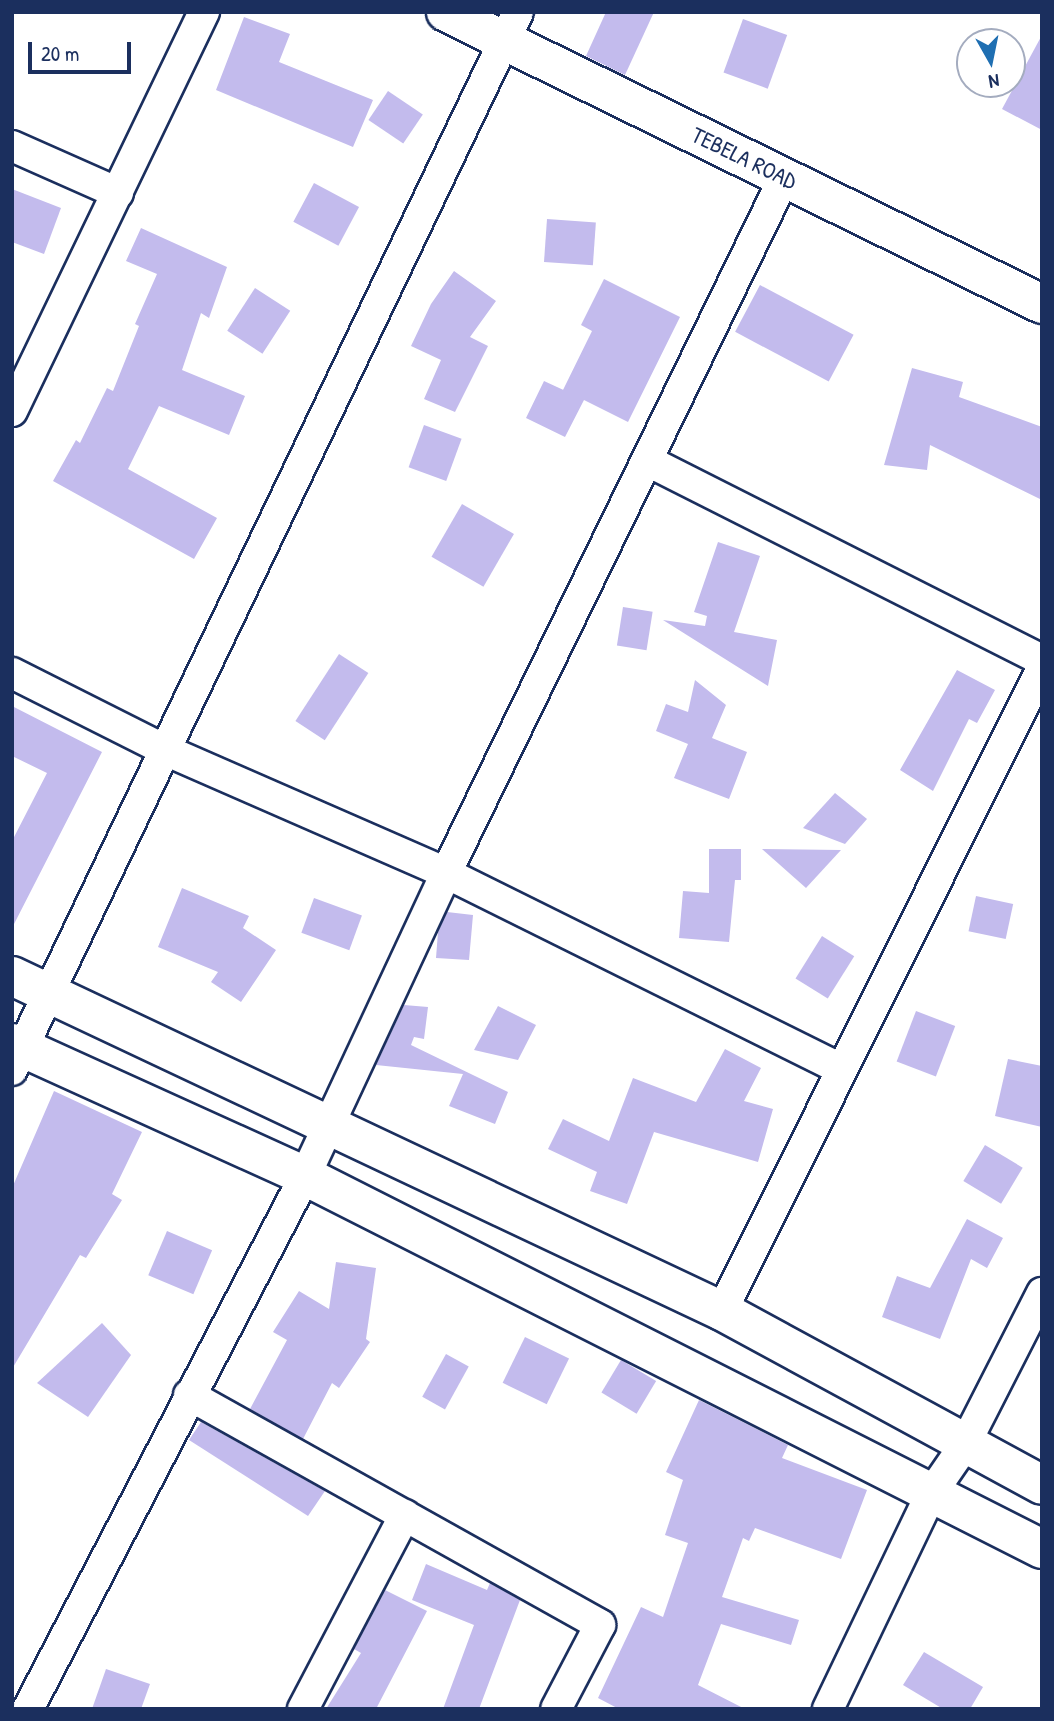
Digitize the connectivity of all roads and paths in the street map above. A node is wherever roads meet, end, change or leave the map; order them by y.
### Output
1 (204, 12) edge
2 (446, 12) edge
3 (510, 26) edge
4 (12, 146) edge
5 (784, 178) junction
6 (118, 194) junction
7 (1042, 304) edge
8 (12, 411) edge
9 (648, 461) junction
10 (1042, 660) edge
11 (1042, 668) edge
12 (12, 673) edge
13 (165, 750) junction
14 (446, 873) junction
15 (12, 976) edge
16 (48, 994) junction
17 (16, 1054) edge
18 (842, 1069) junction
19 (328, 1128) junction
20 (305, 1176) junction
21 (1042, 1293) edge
22 (722, 1311) junction
23 (189, 1395) junction
24 (964, 1446) junction
25 (1042, 1485) edge
26 (931, 1494) junction
27 (405, 1515) junction
28 (1042, 1549) edge
29 (28, 1709) edge
30 (303, 1709) edge
31 (556, 1709) edge
32 (828, 1709) edge

1 - 6 street
2 - 3 main road, TEBELA ROAD
3 - 5 main road, TEBELA ROAD
3 - 13 street
4 - 6 street
5 - 7 main road, TEBELA ROAD
5 - 9 street
6 - 8 street
9 - 10 street
9 - 14 street
11 - 18 street
12 - 13 street
13 - 14 street
13 - 16 street
14 - 18 street
14 - 19 street
15 - 16 main road
16 - 17 street
16 - 19 main road
17 - 20 main road
18 - 22 street
19 - 20 street
19 - 22 main road
20 - 23 street
20 - 26 main road
21 - 24 street
22 - 24 main road
23 - 27 street
23 - 29 street
24 - 25 main road
24 - 26 street
26 - 28 main road
26 - 32 street
27 - 30 street
27 - 31 street

